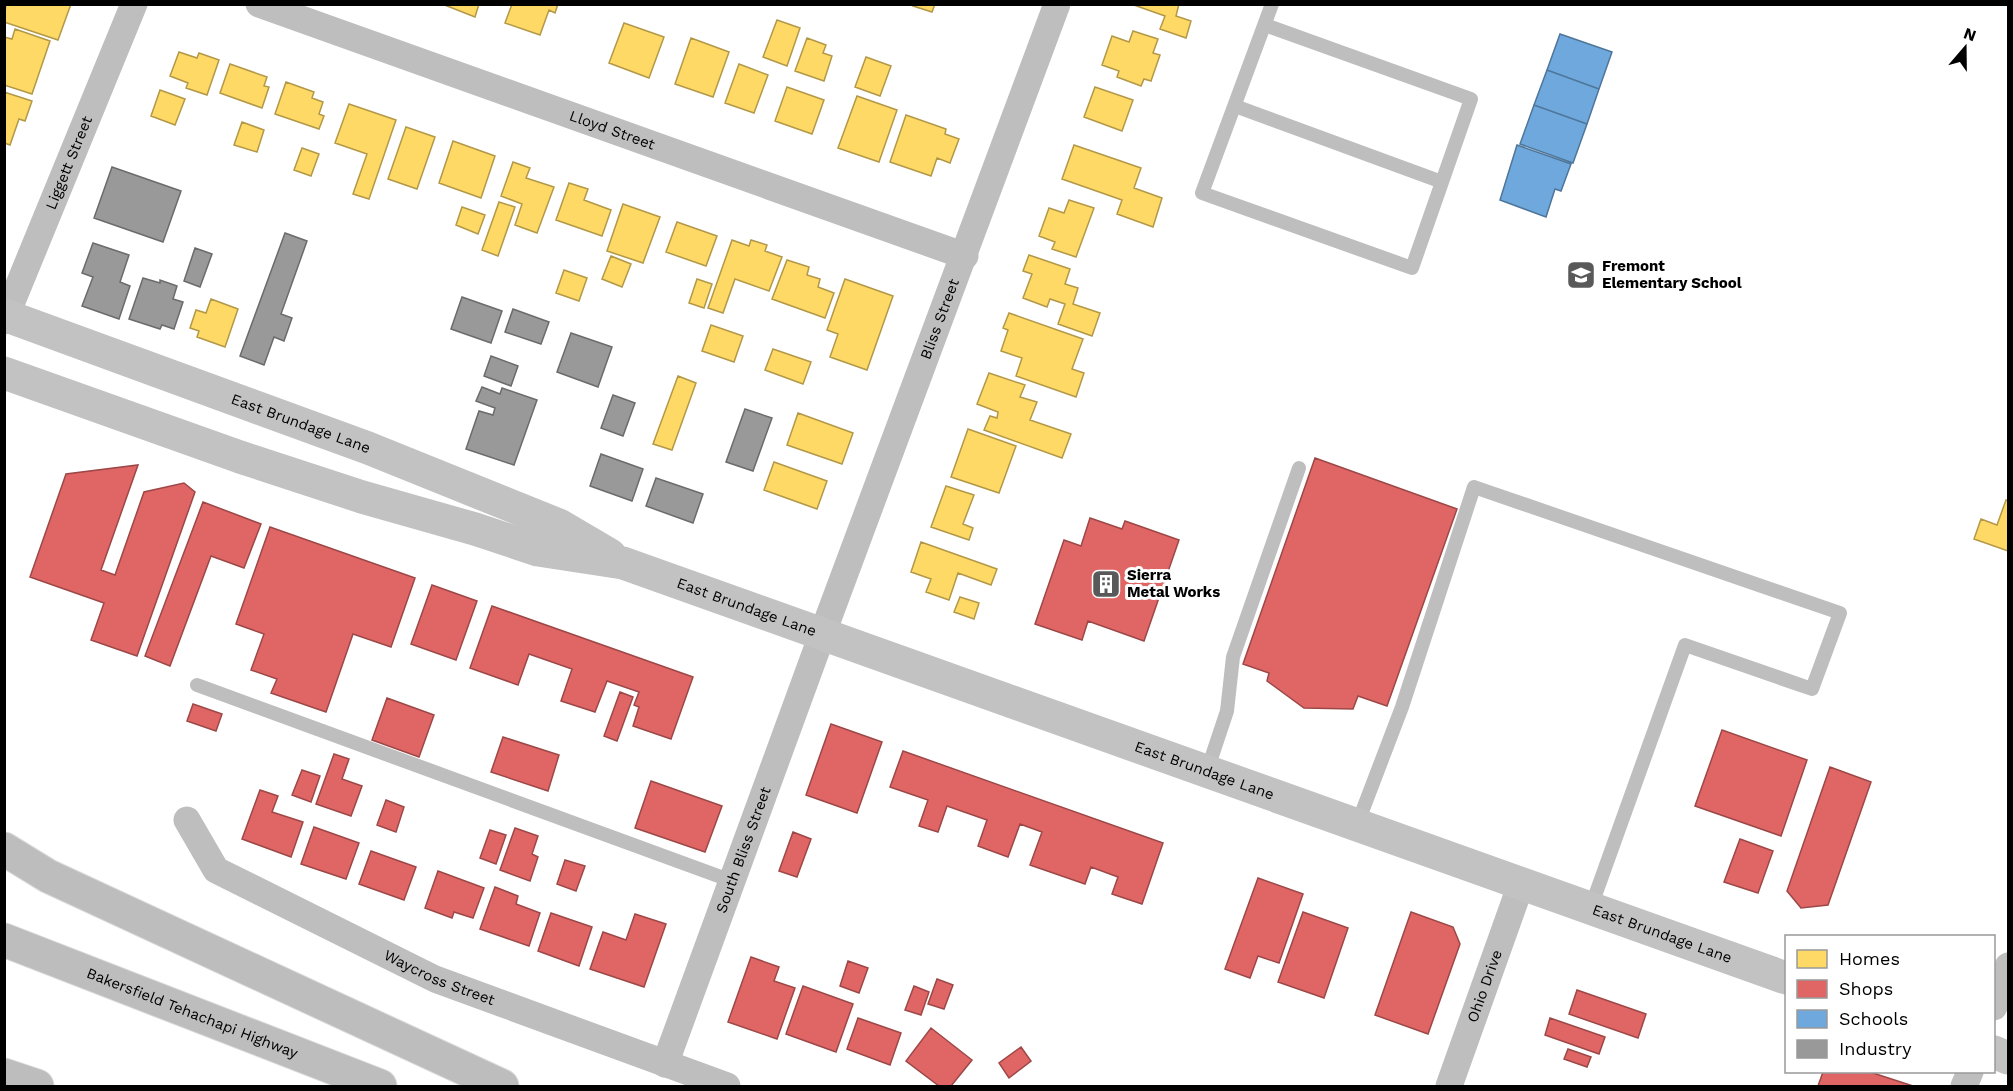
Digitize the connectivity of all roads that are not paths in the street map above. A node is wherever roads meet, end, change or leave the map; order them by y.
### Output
1 (134, 4) edge
2 (258, 4) edge
3 (1057, 4) edge
4 (1272, 4) edge
5 (1264, 25) junction
6 (1235, 106) junction
7 (1442, 182) junction
8 (965, 256) junction
9 (5, 317) edge
10 (4, 373) edge
11 (1299, 468) dead end
12 (623, 563) junction
13 (822, 635) junction
14 (197, 685) dead end
15 (1207, 771) junction
16 (187, 820) dead end
17 (1357, 825) junction
18 (4, 849) edge
19 (732, 881) junction
20 (1521, 884) junction
21 (1592, 907) junction
22 (4, 940) edge
23 (2008, 966) edge
24 (1785, 978) edge
25 (1995, 1004) edge
26 (665, 1064) junction
27 (4, 1075) edge
28 (36, 1086) edge
29 (380, 1086) edge
30 (502, 1086) edge
31 (727, 1086) edge
32 (1449, 1086) edge

1 - 9 street, Liggett Street
2 - 8 street, Lloyd Street
3 - 8 street, Bliss Street
4 - 5 lane
5 - 6 lane
5 - 7 lane
6 - 7 lane
6 - 7 lane
8 - 13 street, Bliss Street
9 - 12 main road, East Brundage Lane
10 - 12 main road, East Brundage Lane
11 - 15 lane
12 - 13 main road, East Brundage Lane
13 - 15 main road, East Brundage Lane
13 - 19 street, South Bliss Street
14 - 19 lane
15 - 17 main road, East Brundage Lane
16 - 26 street, Waycross Street
17 - 20 main road, East Brundage Lane
17 - 21 lane
18 - 30 highway
19 - 26 street, South Bliss Street
20 - 21 main road, East Brundage Lane
20 - 32 street, Ohio Drive
21 - 24 main road, East Brundage Lane
22 - 29 highway, Bakersfield Tehachapi Highway
23 - 25 street
26 - 31 street, Waycross Street
27 - 28 highway

